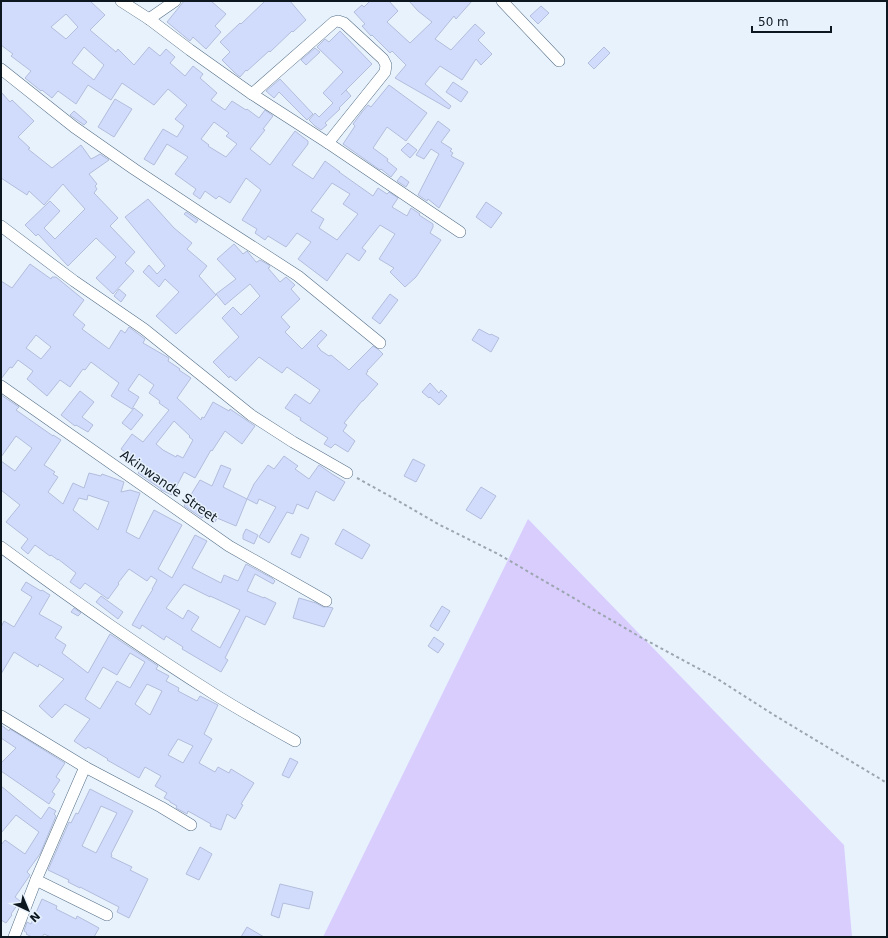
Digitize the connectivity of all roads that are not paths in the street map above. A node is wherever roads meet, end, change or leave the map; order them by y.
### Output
1 (121, 1) edge
2 (175, 1) edge
3 (502, 1) edge
4 (149, 19) junction
5 (559, 61) dead end
6 (1, 69) edge
7 (252, 94) junction
8 (328, 143) junction
9 (1, 226) edge
10 (460, 232) dead end
11 (380, 343) dead end
12 (1, 386) edge
13 (347, 472) road end
14 (1, 547) edge
15 (326, 601) dead end
16 (1, 716) edge
17 (296, 741) dead end
18 (85, 767) junction
19 (191, 825) dead end
20 (36, 880) junction
21 (107, 916) dead end
22 (14, 937) edge

1 - 4 street
2 - 4 street
3 - 5 street
4 - 7 street
6 - 11 street
7 - 8 street
7 - 8 street
8 - 10 street
9 - 13 street
12 - 15 street, Akinwande Street
14 - 17 street
16 - 18 street
18 - 19 street
18 - 20 street
20 - 21 street
20 - 22 street

